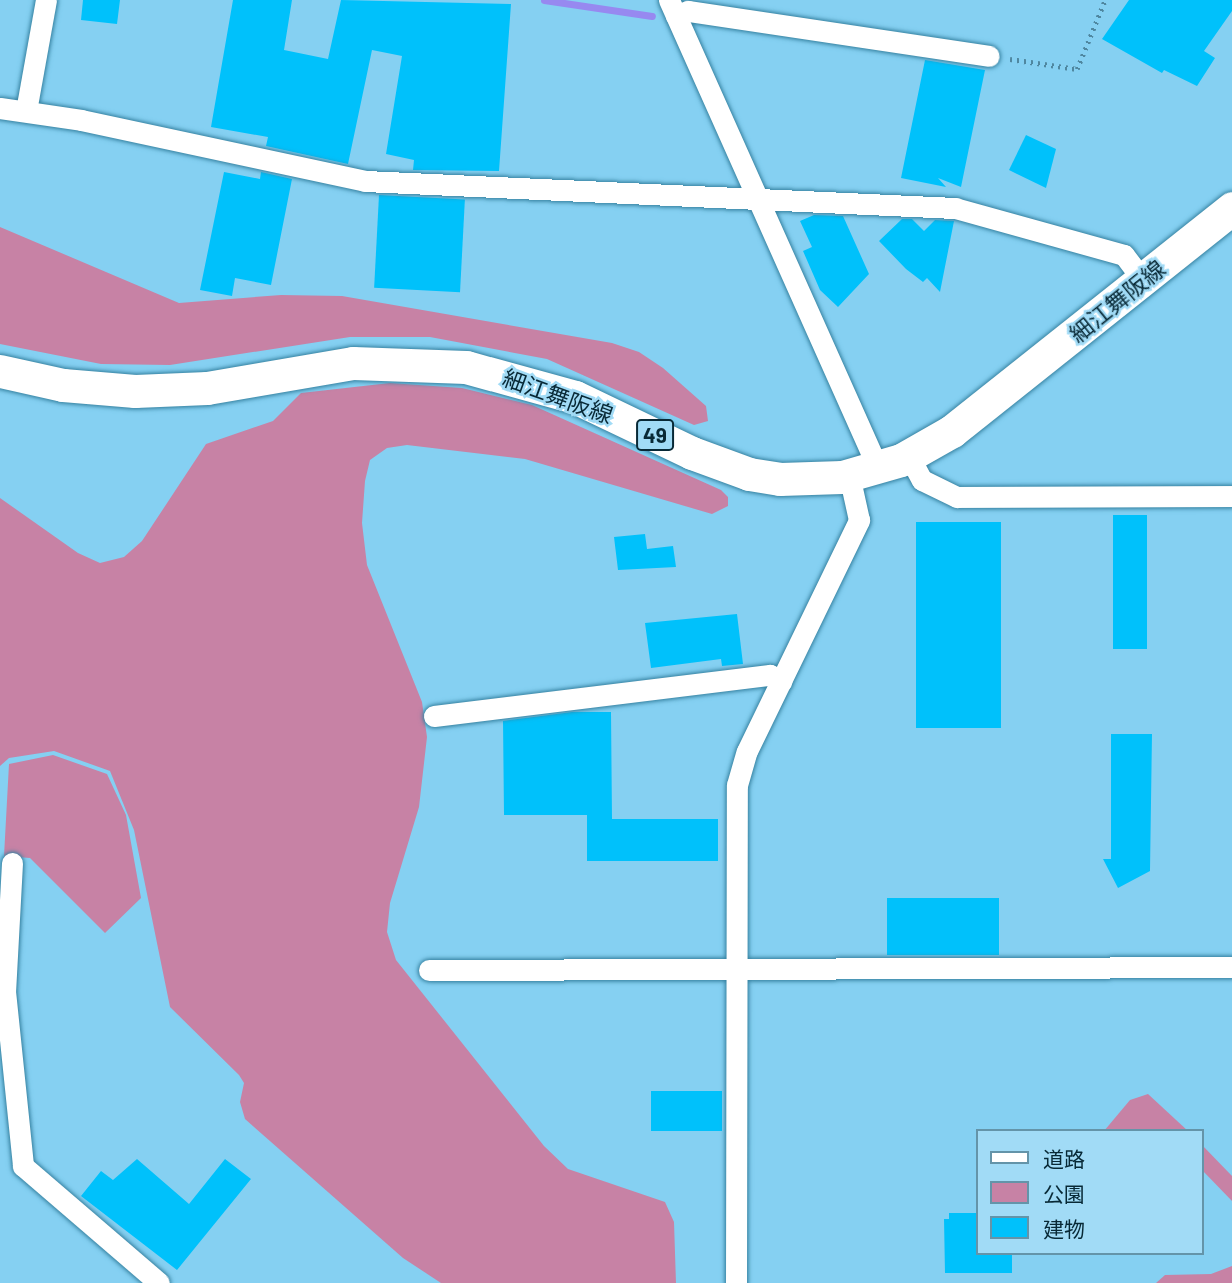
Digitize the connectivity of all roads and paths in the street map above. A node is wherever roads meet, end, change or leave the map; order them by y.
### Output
1 (46, 0) edge
2 (1105, 0) edge
3 (672, 8) edge
4 (989, 56) joint
5 (12, 109) edge
6 (759, 199) junction
7 (1232, 208) edge
8 (1143, 280) junction
9 (0, 371) edge
10 (909, 456) junction
11 (863, 471) junction
12 (1232, 496) edge
13 (781, 681) junction
14 (435, 716) dead end
15 (12, 863) dead end
16 (1232, 967) edge
17 (735, 969) junction
18 (429, 970) dead end
19 (2, 991) edge
20 (159, 1283) edge
21 (736, 1283) edge

1 - 5 street
2 - 4 path
3 - 4 street
3 - 6 street
5 - 6 street
6 - 8 street
6 - 11 street
7 - 8 main road, 細江舞阪線 / 49
8 - 10 main road, 細江舞阪線 / 49
9 - 11 main road, 細江舞阪線 / 49
10 - 11 main road, 細江舞阪線 / 49
10 - 12 street
11 - 13 street
13 - 14 street
13 - 17 street
15 - 19 street
16 - 17 street
17 - 18 street
17 - 21 street
19 - 20 street

